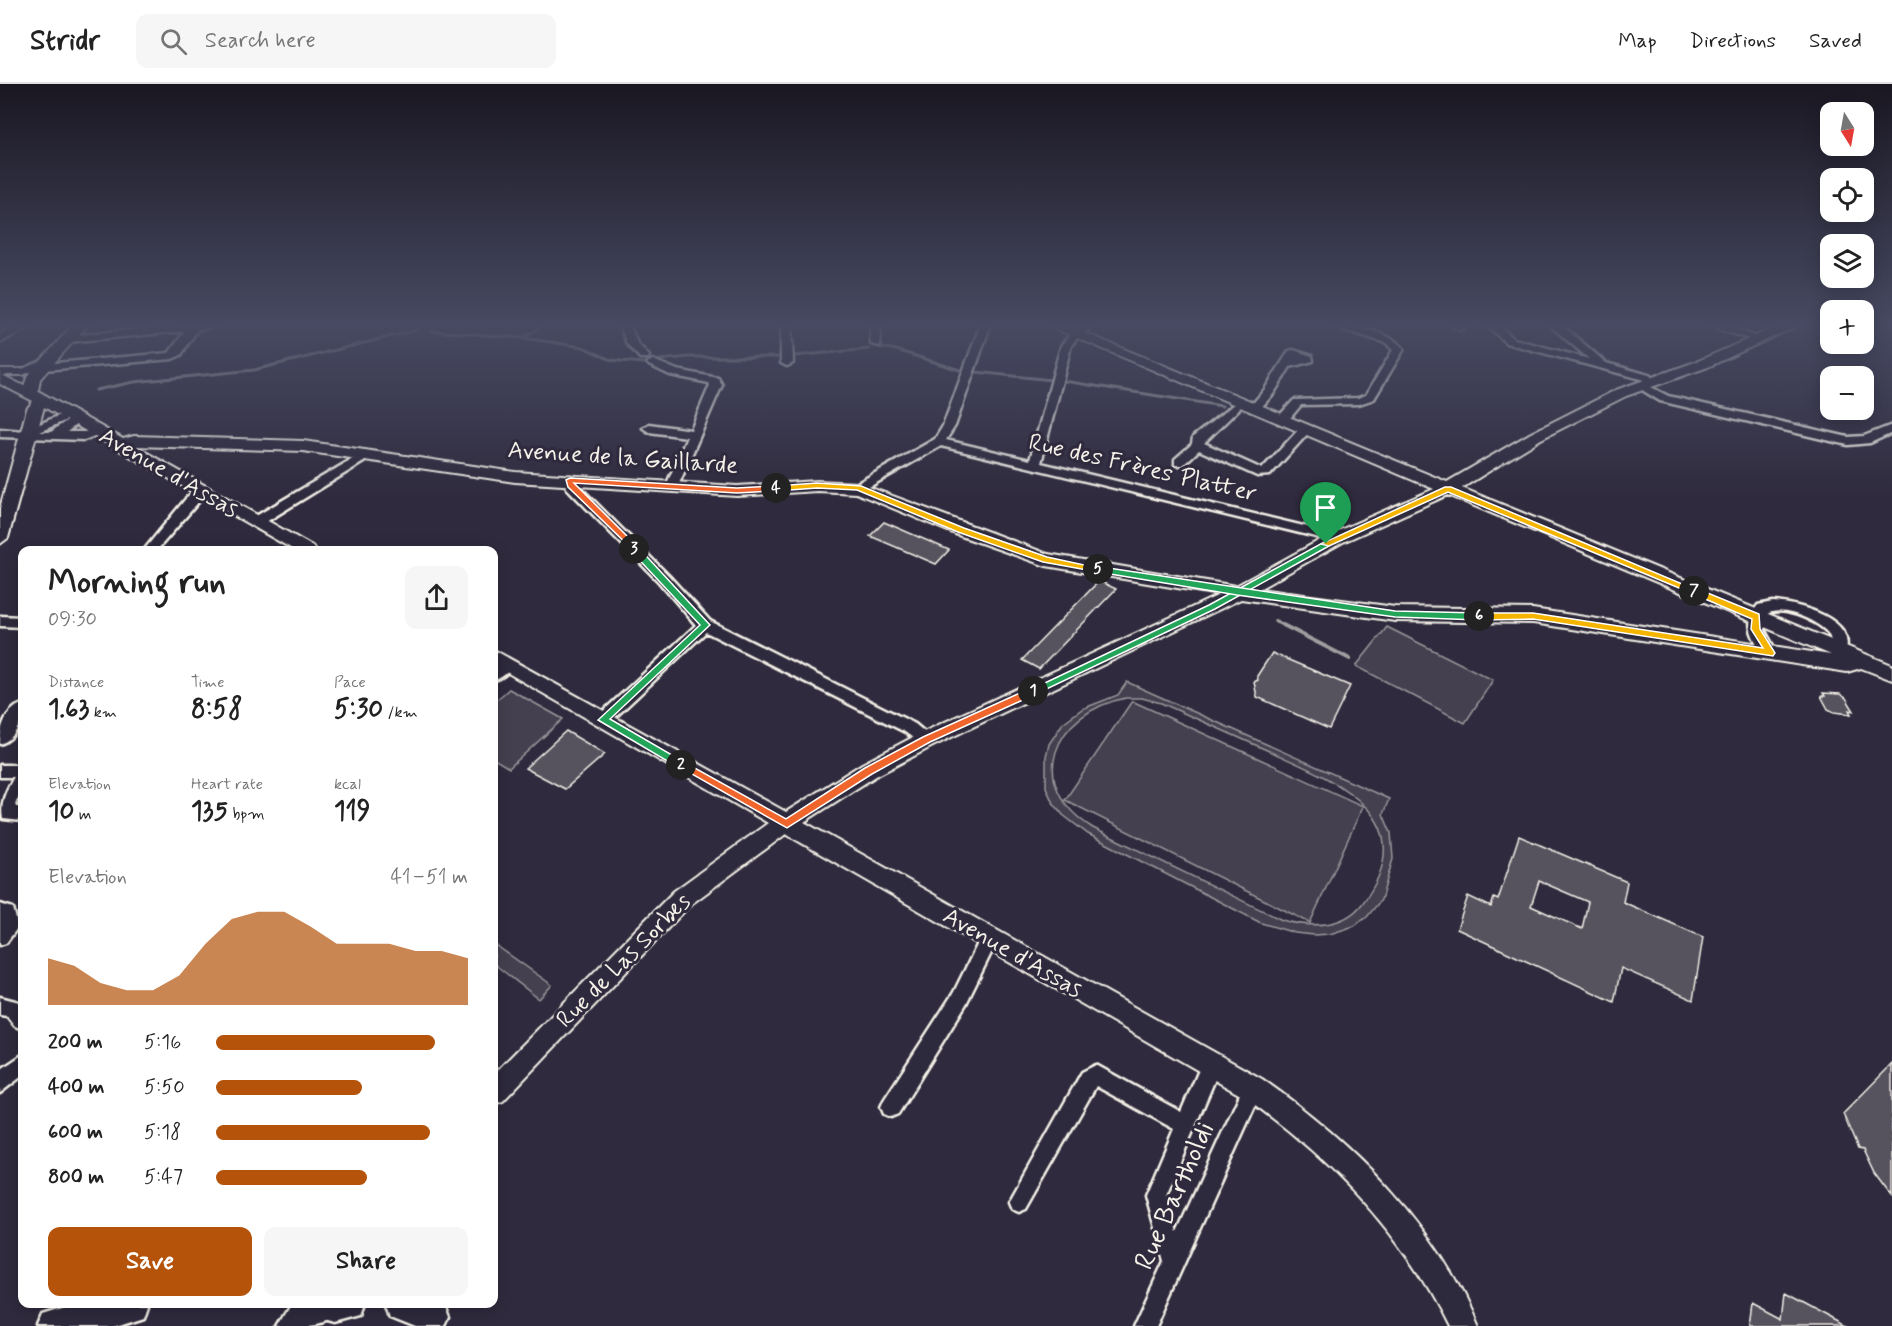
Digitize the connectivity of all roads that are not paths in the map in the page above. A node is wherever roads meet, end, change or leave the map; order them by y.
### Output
1 (9, 384) edge
2 (31, 384) edge
3 (715, 384) edge
4 (963, 384) edge
5 (1056, 384) edge
6 (1197, 384) edge
7 (1274, 384) edge
8 (1378, 384) edge
9 (1648, 384) joint
10 (1270, 391) junction
11 (35, 396) junction
12 (1298, 402) junction
13 (1239, 403) junction
14 (1254, 409) junction
15 (73, 417) junction
16 (1282, 420) junction
17 (649, 428) dead end
18 (1892, 429) edge
19 (1305, 430) junction
20 (99, 432) junction
21 (0, 433) edge
22 (30, 433) junction
23 (694, 434) junction
24 (54, 436) junction
25 (942, 438) junction
26 (120, 445) junction
27 (1198, 445) junction
28 (366, 455) junction
29 (1179, 462) dead end
30 (1034, 466) junction
31 (570, 480) junction
32 (672, 486) junction
33 (858, 488) junction
34 (1448, 489) junction
35 (202, 491) junction
36 (256, 522) junction
37 (0, 538) edge
38 (1337, 538) junction
39 (153, 546) edge
40 (299, 546) edge
41 (1237, 592) junction
42 (1756, 617) junction
43 (0, 621) edge
44 (18, 622) edge
45 (705, 625) junction
46 (1770, 653) junction
47 (1858, 659) junction
48 (498, 666) edge
49 (1892, 673) edge
50 (18, 715) edge
51 (603, 720) junction
52 (0, 738) edge
53 (926, 740) junction
54 (0, 771) edge
55 (18, 771) edge
56 (18, 784) edge
57 (18, 814) edge
58 (787, 824) junction
59 (0, 912) edge
60 (0, 937) edge
61 (989, 939) junction
62 (0, 1006) edge
63 (18, 1015) edge
64 (1212, 1065) junction
65 (18, 1067) edge
66 (0, 1083) edge
67 (498, 1088) edge
68 (1253, 1088) junction
69 (891, 1107) dead end
70 (1186, 1125) junction
71 (1019, 1202) dead end
72 (1174, 1260) junction
73 (117, 1308) edge
74 (412, 1308) edge
75 (324, 1309) edge
76 (433, 1316) edge
77 (55, 1326) edge
78 (290, 1326) edge
79 (1145, 1326) edge
80 (1464, 1326) edge

1 - 11 street, Avenue d'Assas
2 - 11 street
3 - 23 street
4 - 25 street
5 - 30 street
6 - 13 street
7 - 10 street
8 - 12 street
9 - 18 street
9 - 34 street, Rue de Las Sorbes
10 - 12 street
10 - 14 street
11 - 15 street, Avenue d'Assas
11 - 22 street
12 - 16 street
13 - 14 street
13 - 27 street
14 - 16 street
15 - 20 street, Avenue d'Assas
15 - 22 street
15 - 24 street
16 - 19 street
17 - 23 street
19 - 27 street
19 - 34 street
20 - 24 street
20 - 26 street, Avenue d'Assas
21 - 22 street
22 - 24 street
22 - 37 street
23 - 32 street
25 - 30 street, Rue des Frères Platter
25 - 33 street
26 - 28 street, Avenue de la Gaillarde
26 - 35 street, Avenue d'Assas
27 - 29 street
28 - 31 street, Avenue de la Gaillarde
28 - 36 street
30 - 38 street, Rue des Frères Platter
31 - 32 street, Avenue de la Gaillarde
31 - 45 street
32 - 33 street, Avenue de la Gaillarde
33 - 41 street, Avenue de la Gaillarde
34 - 38 street, Rue de Las Sorbes
34 - 42 street
35 - 36 street, Avenue d'Assas
35 - 39 street
36 - 40 street, Avenue d'Assas
38 - 41 street, Rue de Las Sorbes
41 - 46 street, Avenue de la Gaillarde
41 - 53 street, Rue de Las Sorbes
42 - 46 street
42 - 47 street
43 - 44 street
45 - 51 street
45 - 53 street
46 - 47 street, Avenue de la Gaillarde
47 - 49 street
48 - 51 street, Avenue d'Assas
50 - 52 street
51 - 58 street, Avenue d'Assas
53 - 58 street, Rue de Las Sorbes
54 - 55 street
56 - 57 street
58 - 61 street, Avenue d'Assas
58 - 67 street, Rue de Las Sorbes
59 - 60 street
61 - 64 street, Avenue d'Assas
61 - 69 street
62 - 63 street
64 - 68 street, Avenue d'Assas
64 - 70 street
65 - 66 street
68 - 72 street, Rue Bartholdi
68 - 80 street, Avenue d'Assas
70 - 71 street
70 - 72 street
72 - 79 street, Rue Bartholdi
73 - 77 main road
74 - 76 main road
75 - 78 street

